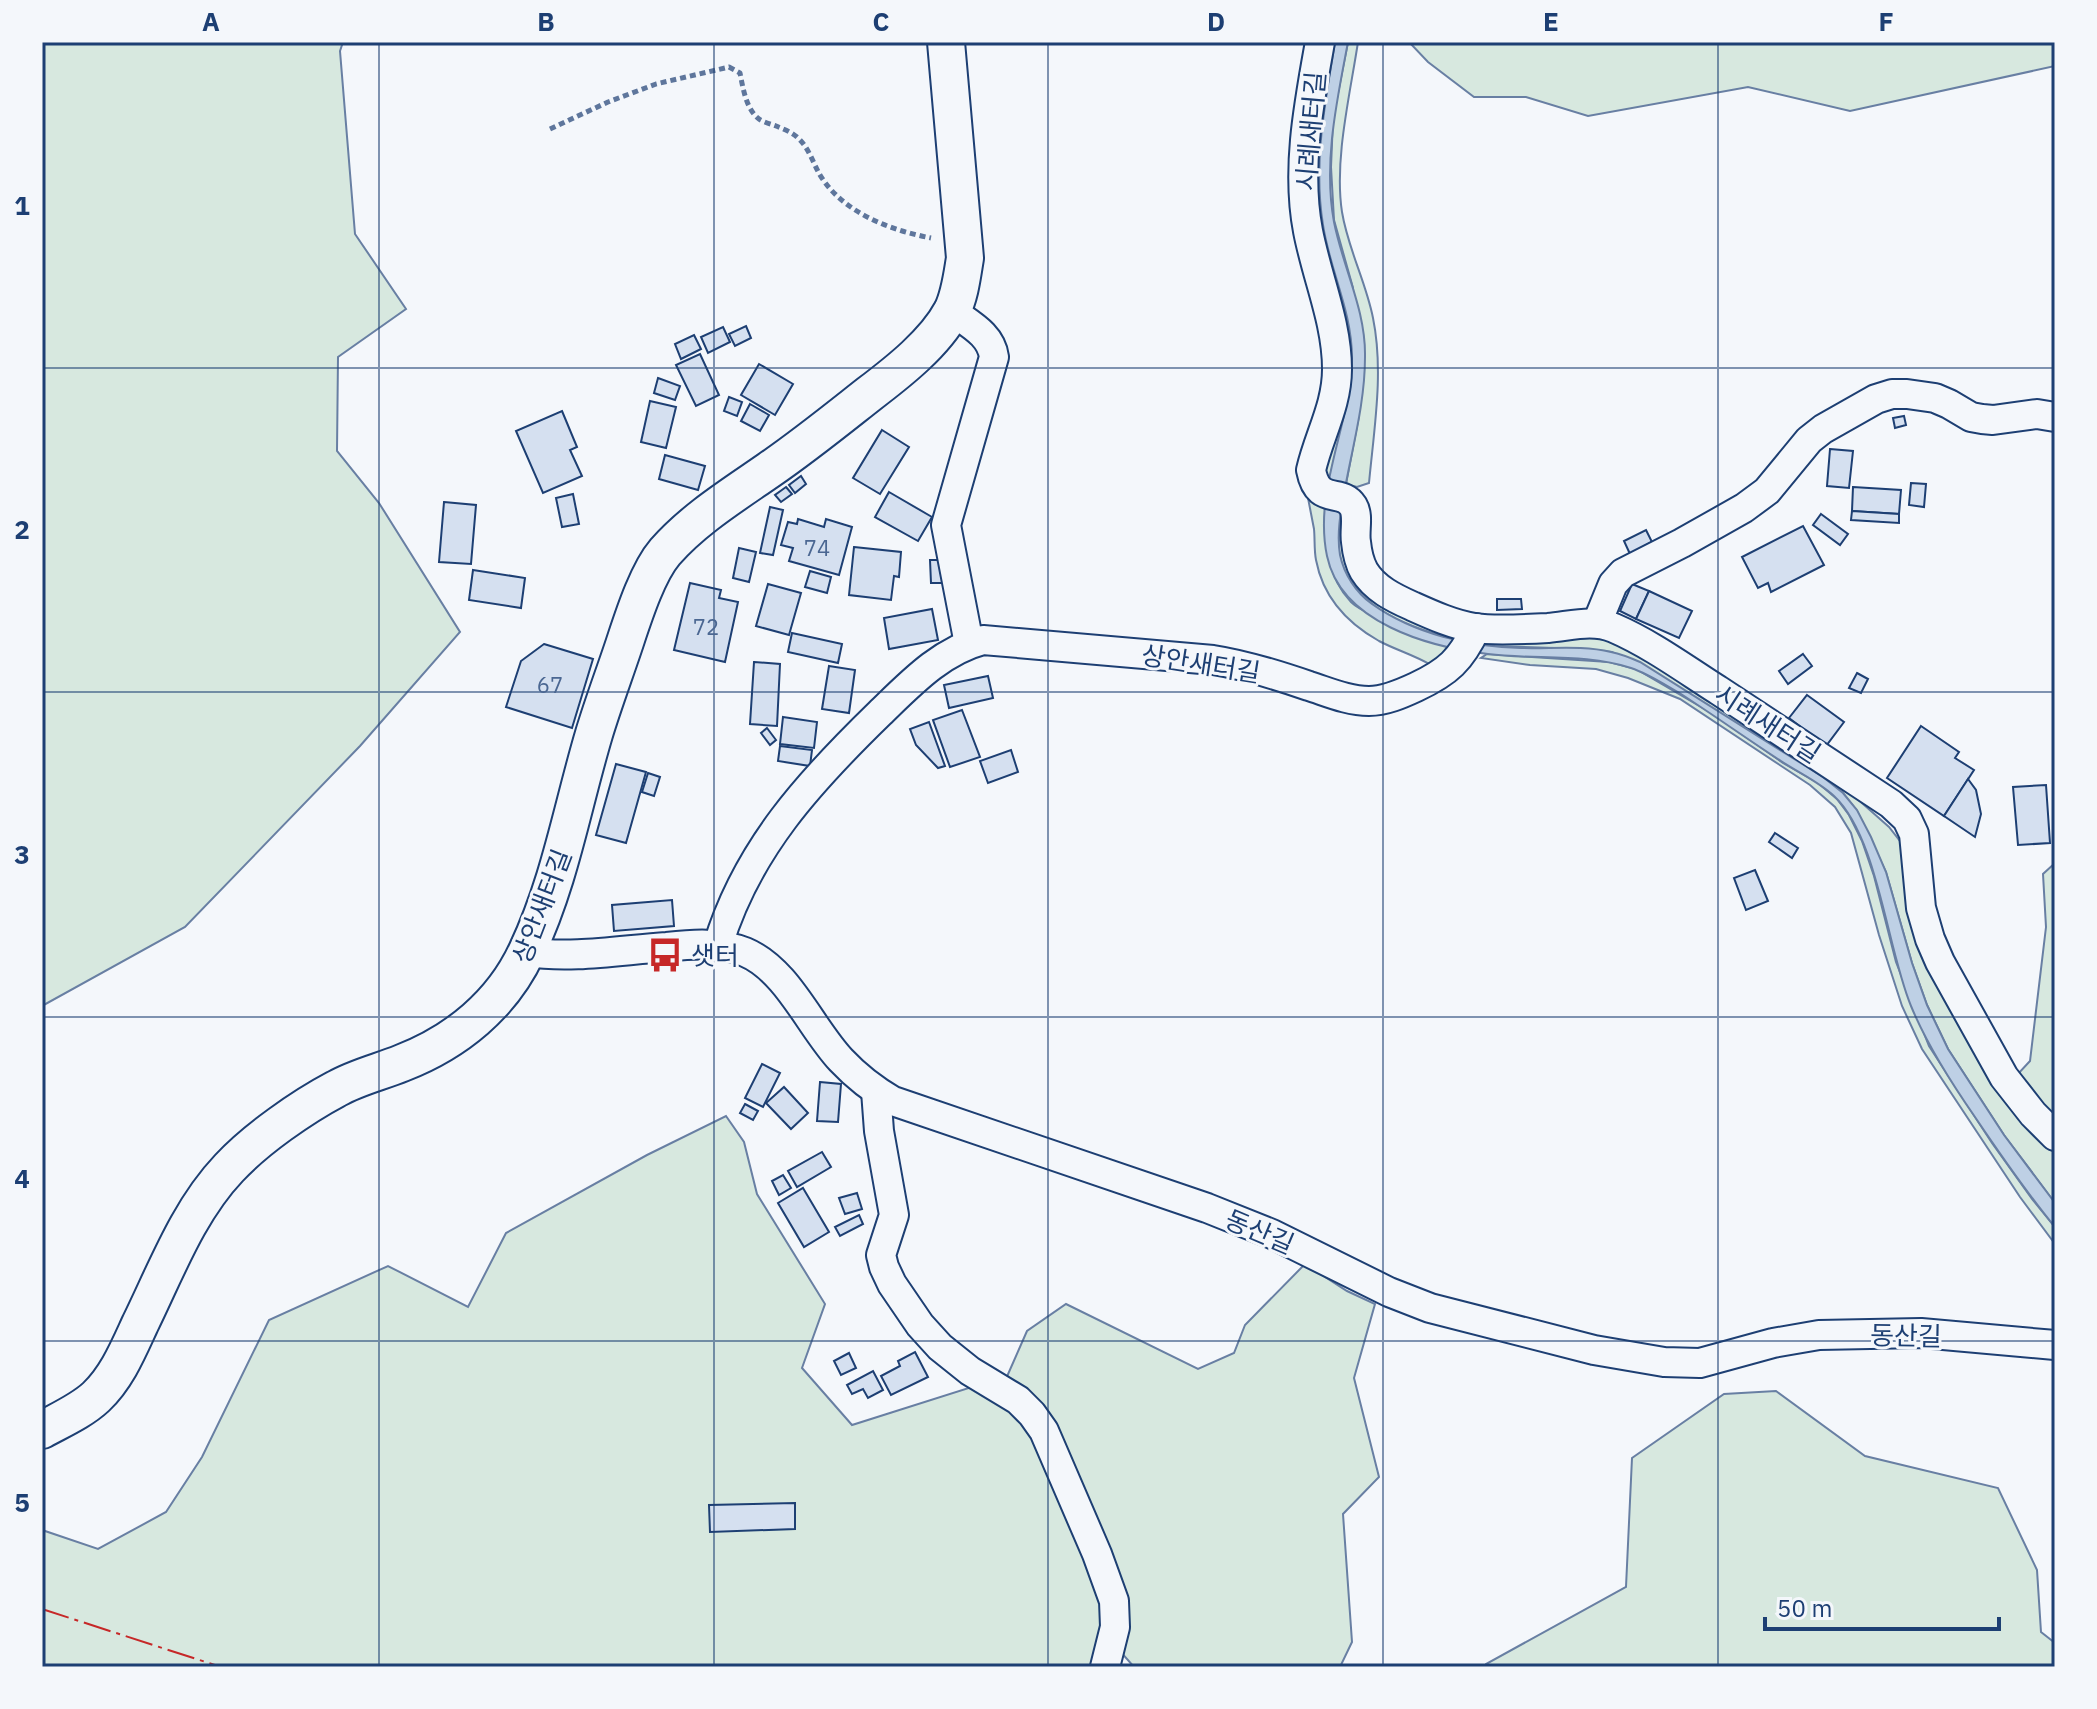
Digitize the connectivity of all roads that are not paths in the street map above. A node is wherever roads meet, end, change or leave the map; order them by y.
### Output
1 (946, 42) edge
2 (1320, 42) edge
3 (952, 311) junction
4 (2055, 417) edge
5 (1597, 623) junction
6 (1470, 641) junction
7 (969, 644) junction
8 (718, 945) junction
9 (527, 952) junction
10 (876, 1091) junction
11 (2055, 1136) edge
12 (2055, 1345) edge
13 (42, 1430) edge
14 (1105, 1667) edge

1 - 3 street, 상안새터길
2 - 6 street, 시례새터길
3 - 7 street
3 - 9 street, 상안새터길
4 - 5 street
5 - 6 street, 시례새터길
5 - 11 street, 시례새터길
6 - 7 street, 상안새터길
7 - 8 street, 상안새터길
8 - 9 street, 동산길
8 - 10 street, 동산길
9 - 13 street, 상안새터길
10 - 12 street, 동산길
10 - 14 street

